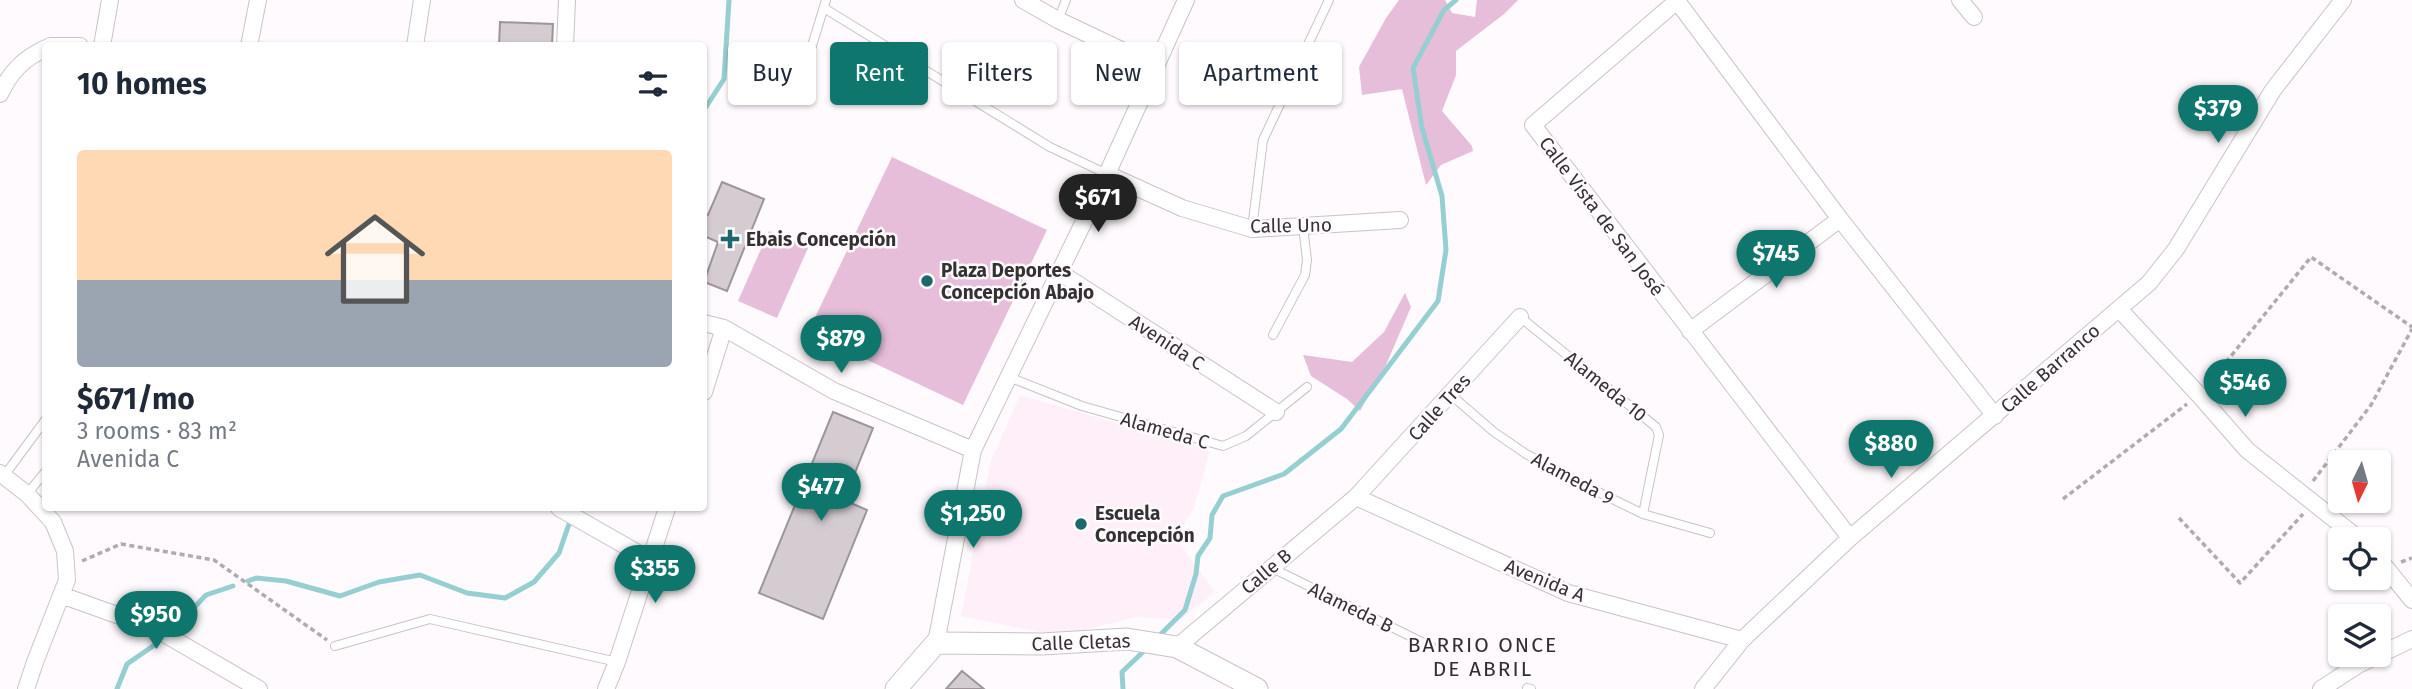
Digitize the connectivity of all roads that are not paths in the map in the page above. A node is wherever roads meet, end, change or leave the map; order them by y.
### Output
1 (110, 0) edge
2 (258, 0) edge
3 (422, 0) edge
4 (566, 0) edge
5 (1023, 0) edge
6 (1066, 0) edge
7 (1186, 0) edge
8 (1329, 0) edge
9 (1960, 0) edge
10 (2343, 0) edge
11 (825, 4) edge
12 (1974, 17) dead end
13 (1058, 20) junction
14 (103, 42) edge
15 (250, 42) edge
16 (416, 42) edge
17 (565, 42) edge
18 (813, 42) edge
19 (1104, 42) edge
20 (1165, 45) edge
21 (42, 50) edge
22 (0, 94) edge
23 (1138, 105) edge
24 (1107, 174) junction
25 (1840, 219) junction
26 (1400, 220) dead end
27 (1303, 226) junction
28 (1252, 229) junction
29 (1059, 272) junction
30 (2119, 309) junction
31 (1520, 317) joint
32 (707, 324) edge
33 (724, 328) junction
34 (1690, 331) junction
35 (1273, 335) dead end
36 (1009, 377) junction
37 (707, 382) edge
38 (1307, 387) dead end
39 (1451, 395) junction
40 (1276, 412) junction
41 (1995, 416) junction
42 (42, 424) edge
43 (974, 450) junction
44 (2, 474) edge
45 (42, 476) edge
46 (27, 494) junction
47 (1356, 497) junction
48 (42, 510) edge
49 (43, 511) edge
50 (564, 511) edge
51 (666, 511) edge
52 (1643, 514) junction
53 (2344, 527) edge
54 (1710, 533) dead end
55 (1850, 538) junction
56 (650, 560) junction
57 (1270, 567) junction
58 (2391, 574) edge
59 (61, 595) junction
60 (2412, 600) edge
61 (2412, 639) edge
62 (1742, 640) junction
63 (936, 643) junction
64 (335, 646) road end
65 (1177, 647) junction
66 (1433, 648) dead end
67 (617, 662) junction
68 (26, 689) edge
69 (259, 689) edge
70 (606, 689) edge
71 (896, 689) edge
72 (1257, 689) edge
73 (1703, 689) edge
74 (2320, 689) edge

1 - 14 street
2 - 15 street
3 - 16 street
4 - 17 street
5 - 13 street
6 - 13 lane
7 - 20 street
8 - 28 lane
9 - 12 street
10 - 30 street, Calle Barranco
11 - 18 lane
11 - 24 lane
13 - 19 street
21 - 22 street
23 - 24 street
24 - 28 street, Calle Uno
24 - 29 street
25 - 34 street
25 - 34 street, Calle Vista de San José
25 - 41 street, Calle Vista de San José
26 - 27 street, Calle Uno
27 - 28 street, Calle Uno
27 - 35 lane
29 - 36 street
29 - 40 street, Avenida C
30 - 41 street, Calle Barranco
30 - 53 street
31 - 39 street, Calle Tres
31 - 52 lane, Alameda 10
32 - 33 street
33 - 37 street
33 - 43 street
34 - 55 street, Calle Vista de San José
36 - 40 lane, Alameda C
36 - 43 street
38 - 40 lane, Alameda C
39 - 47 street, Calle Tres
39 - 52 lane, Alameda 9
41 - 55 street, Calle Barranco
42 - 44 lane
43 - 63 street
44 - 46 street
45 - 46 lane
46 - 48 street
47 - 57 street, Calle B
47 - 62 street, Avenida A
49 - 59 street
50 - 56 street
51 - 56 street
52 - 54 lane, Alameda 9
55 - 62 street, Calle Barranco
56 - 67 street
57 - 65 street, Calle B
57 - 66 lane, Alameda B
58 - 60 street
59 - 68 street
59 - 69 street
61 - 74 street
62 - 73 street, Calle Barranco
63 - 65 street, Calle Cletas
63 - 71 street
64 - 67 lane
65 - 72 street, Calle Cletas
67 - 70 street

